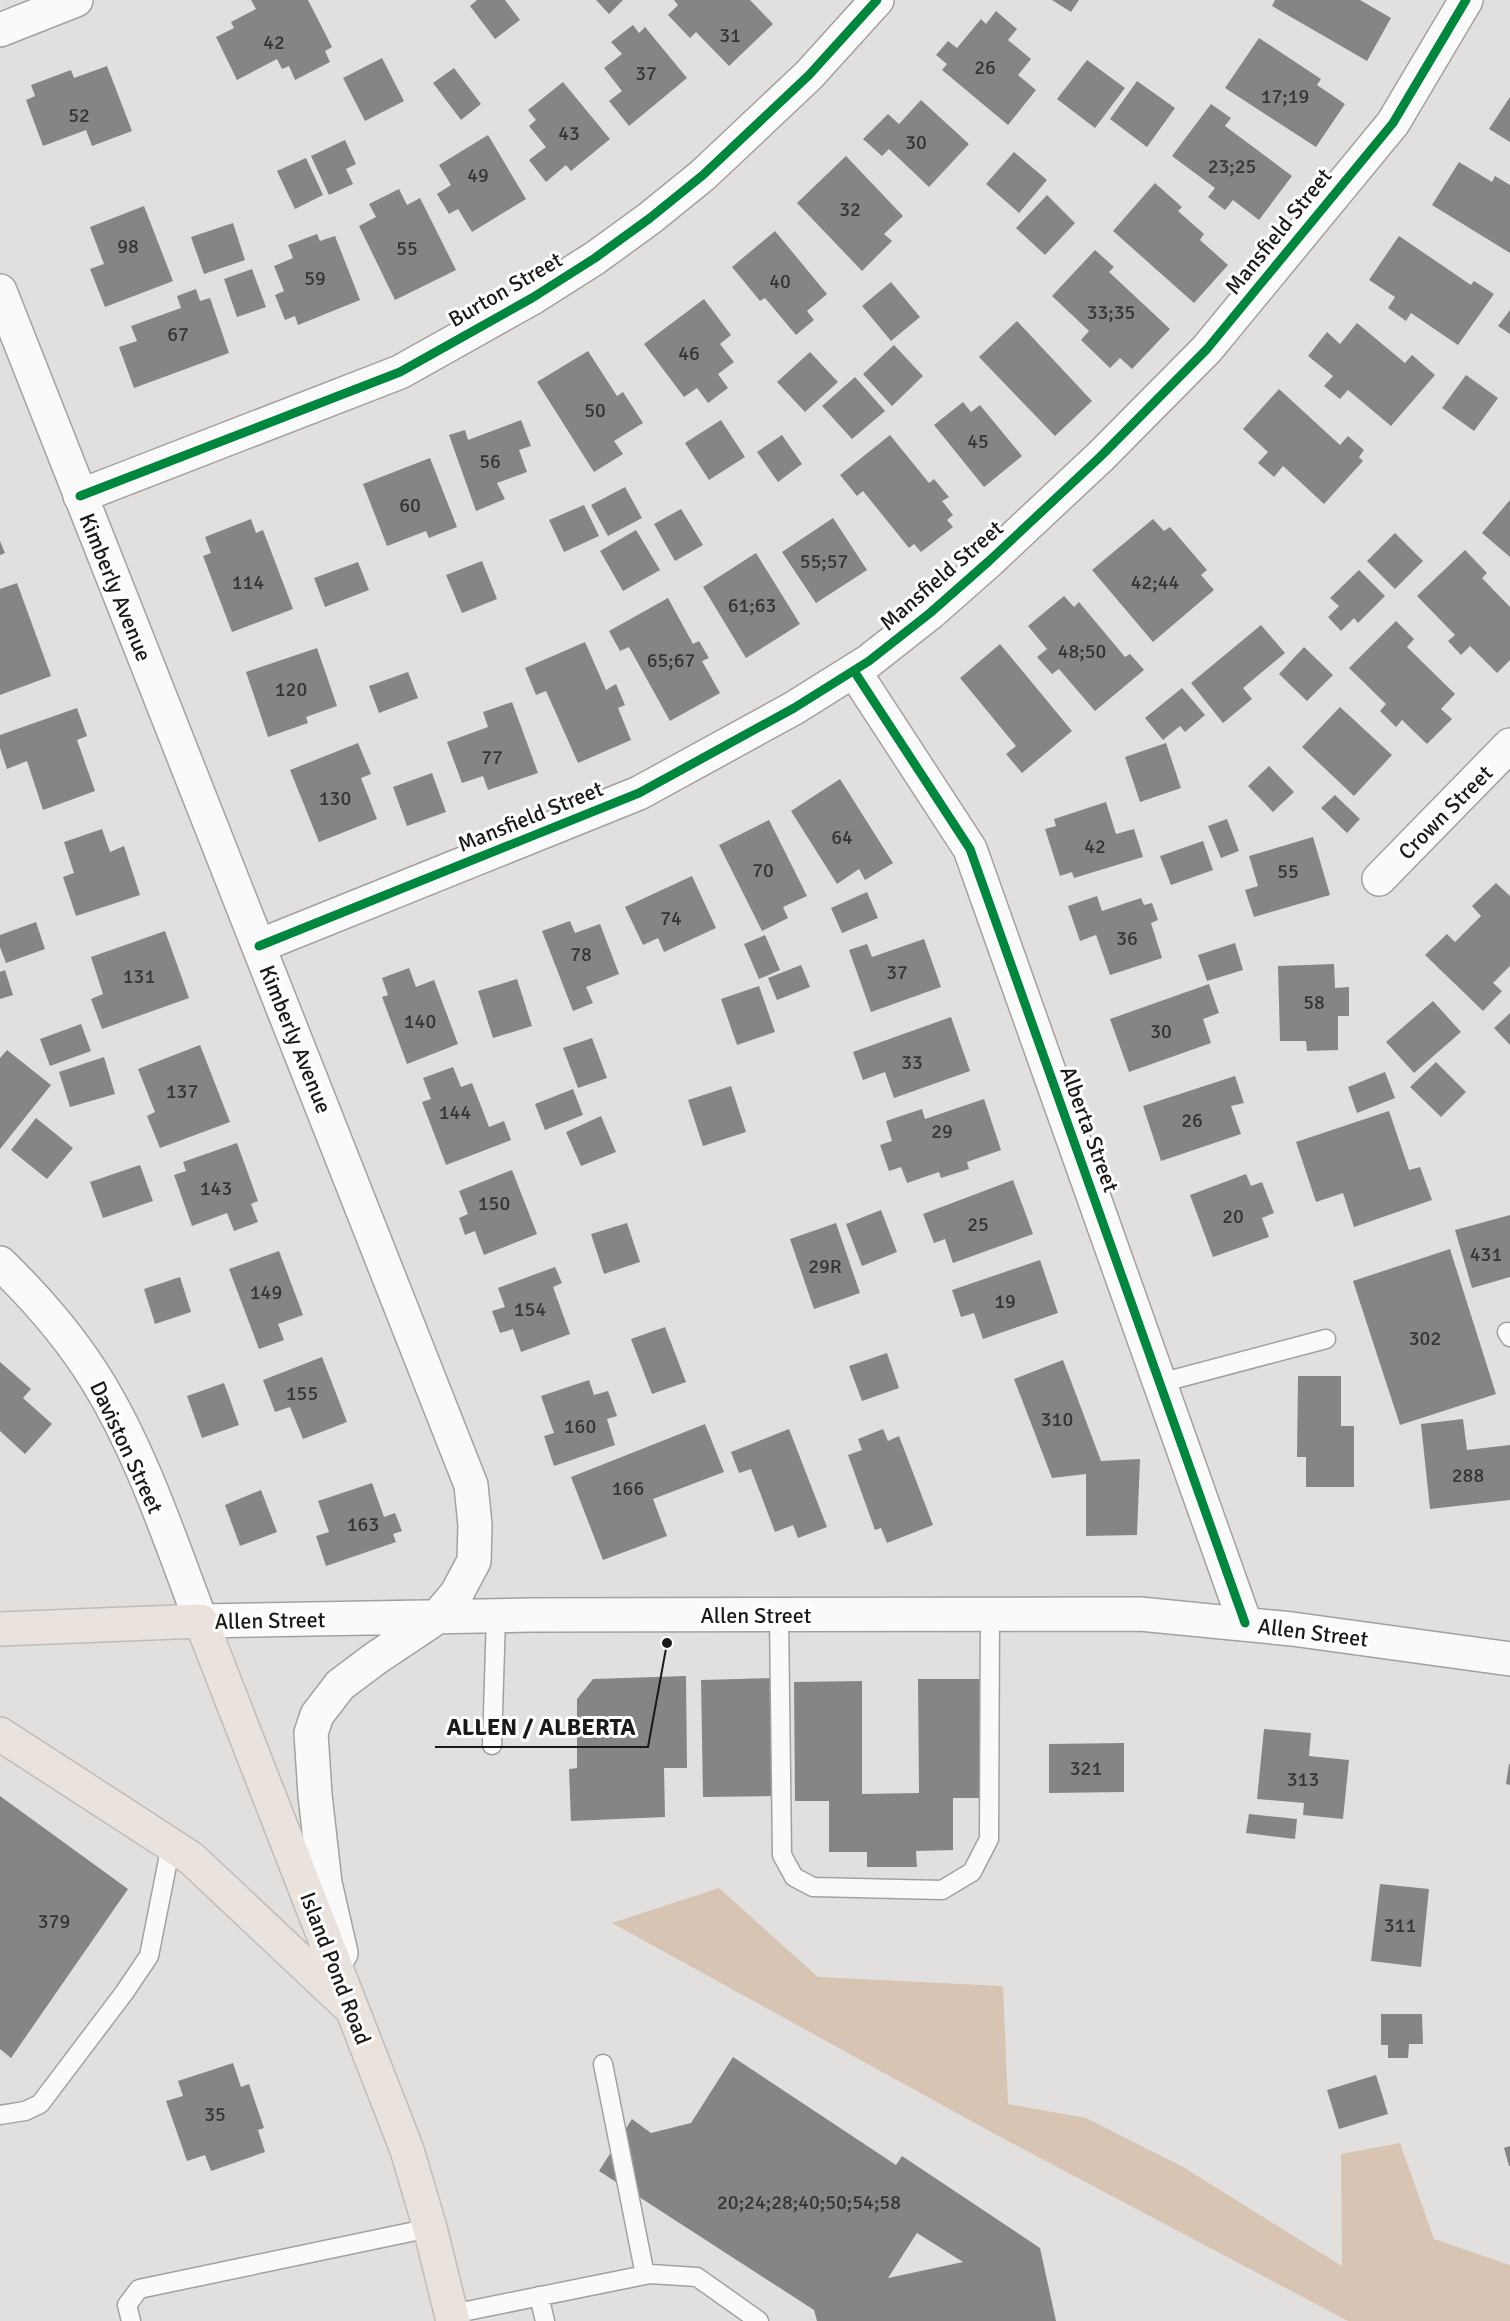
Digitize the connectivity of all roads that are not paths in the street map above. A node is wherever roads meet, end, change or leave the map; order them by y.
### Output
1 (76, 0) edge
2 (877, 0) edge
3 (1466, 0) edge
4 (0, 30) edge
5 (0, 291) edge
6 (80, 496) junction
7 (854, 670) junction
8 (1506, 761) edge
9 (1378, 879) dead end
10 (259, 946) junction
11 (0, 1263) edge
12 (1326, 1339) dead end
13 (1160, 1383) junction
14 (779, 1615) junction
15 (990, 1615) junction
16 (496, 1617) junction
17 (436, 1618) junction
18 (201, 1622) junction
19 (1245, 1623) junction
20 (0, 1629) edge
21 (1510, 1659) edge
22 (0, 1734) edge
23 (492, 1745) dead end
24 (171, 1845) junction
25 (353, 2011) junction
26 (603, 2064) dead end
27 (0, 2115) edge
28 (430, 2228) junction
29 (645, 2275) junction
30 (539, 2296) junction
31 (452, 2317) edge
32 (131, 2321) edge
33 (545, 2321) edge
34 (759, 2321) edge

1 - 4 street
2 - 6 street, Burton Street
3 - 7 street, Mansfield Street
5 - 6 street, Kimberly Avenue
6 - 10 street, Kimberly Avenue
7 - 10 street, Mansfield Street
7 - 13 street, Alberta Street
8 - 9 street, Crown Street
10 - 17 street, Kimberly Avenue
11 - 18 street, Daviston Street
12 - 13 lane
13 - 19 street, Alberta Street
14 - 15 street, Allen Street
14 - 15 lane
14 - 16 street, Allen Street
15 - 19 street, Allen Street
16 - 17 street, Allen Street
16 - 23 lane
17 - 18 street, Allen Street
17 - 25 street, Kimberly Avenue
18 - 20 main road, Allen Street
18 - 25 main road, Island Pond Road
19 - 21 street, Allen Street
22 - 24 main road
24 - 25 main road
24 - 27 lane
25 - 28 main road, Island Pond Road
26 - 29 lane
28 - 31 main road, Island Pond Road
28 - 32 lane
29 - 30 lane
29 - 34 lane
30 - 31 lane
30 - 33 lane

